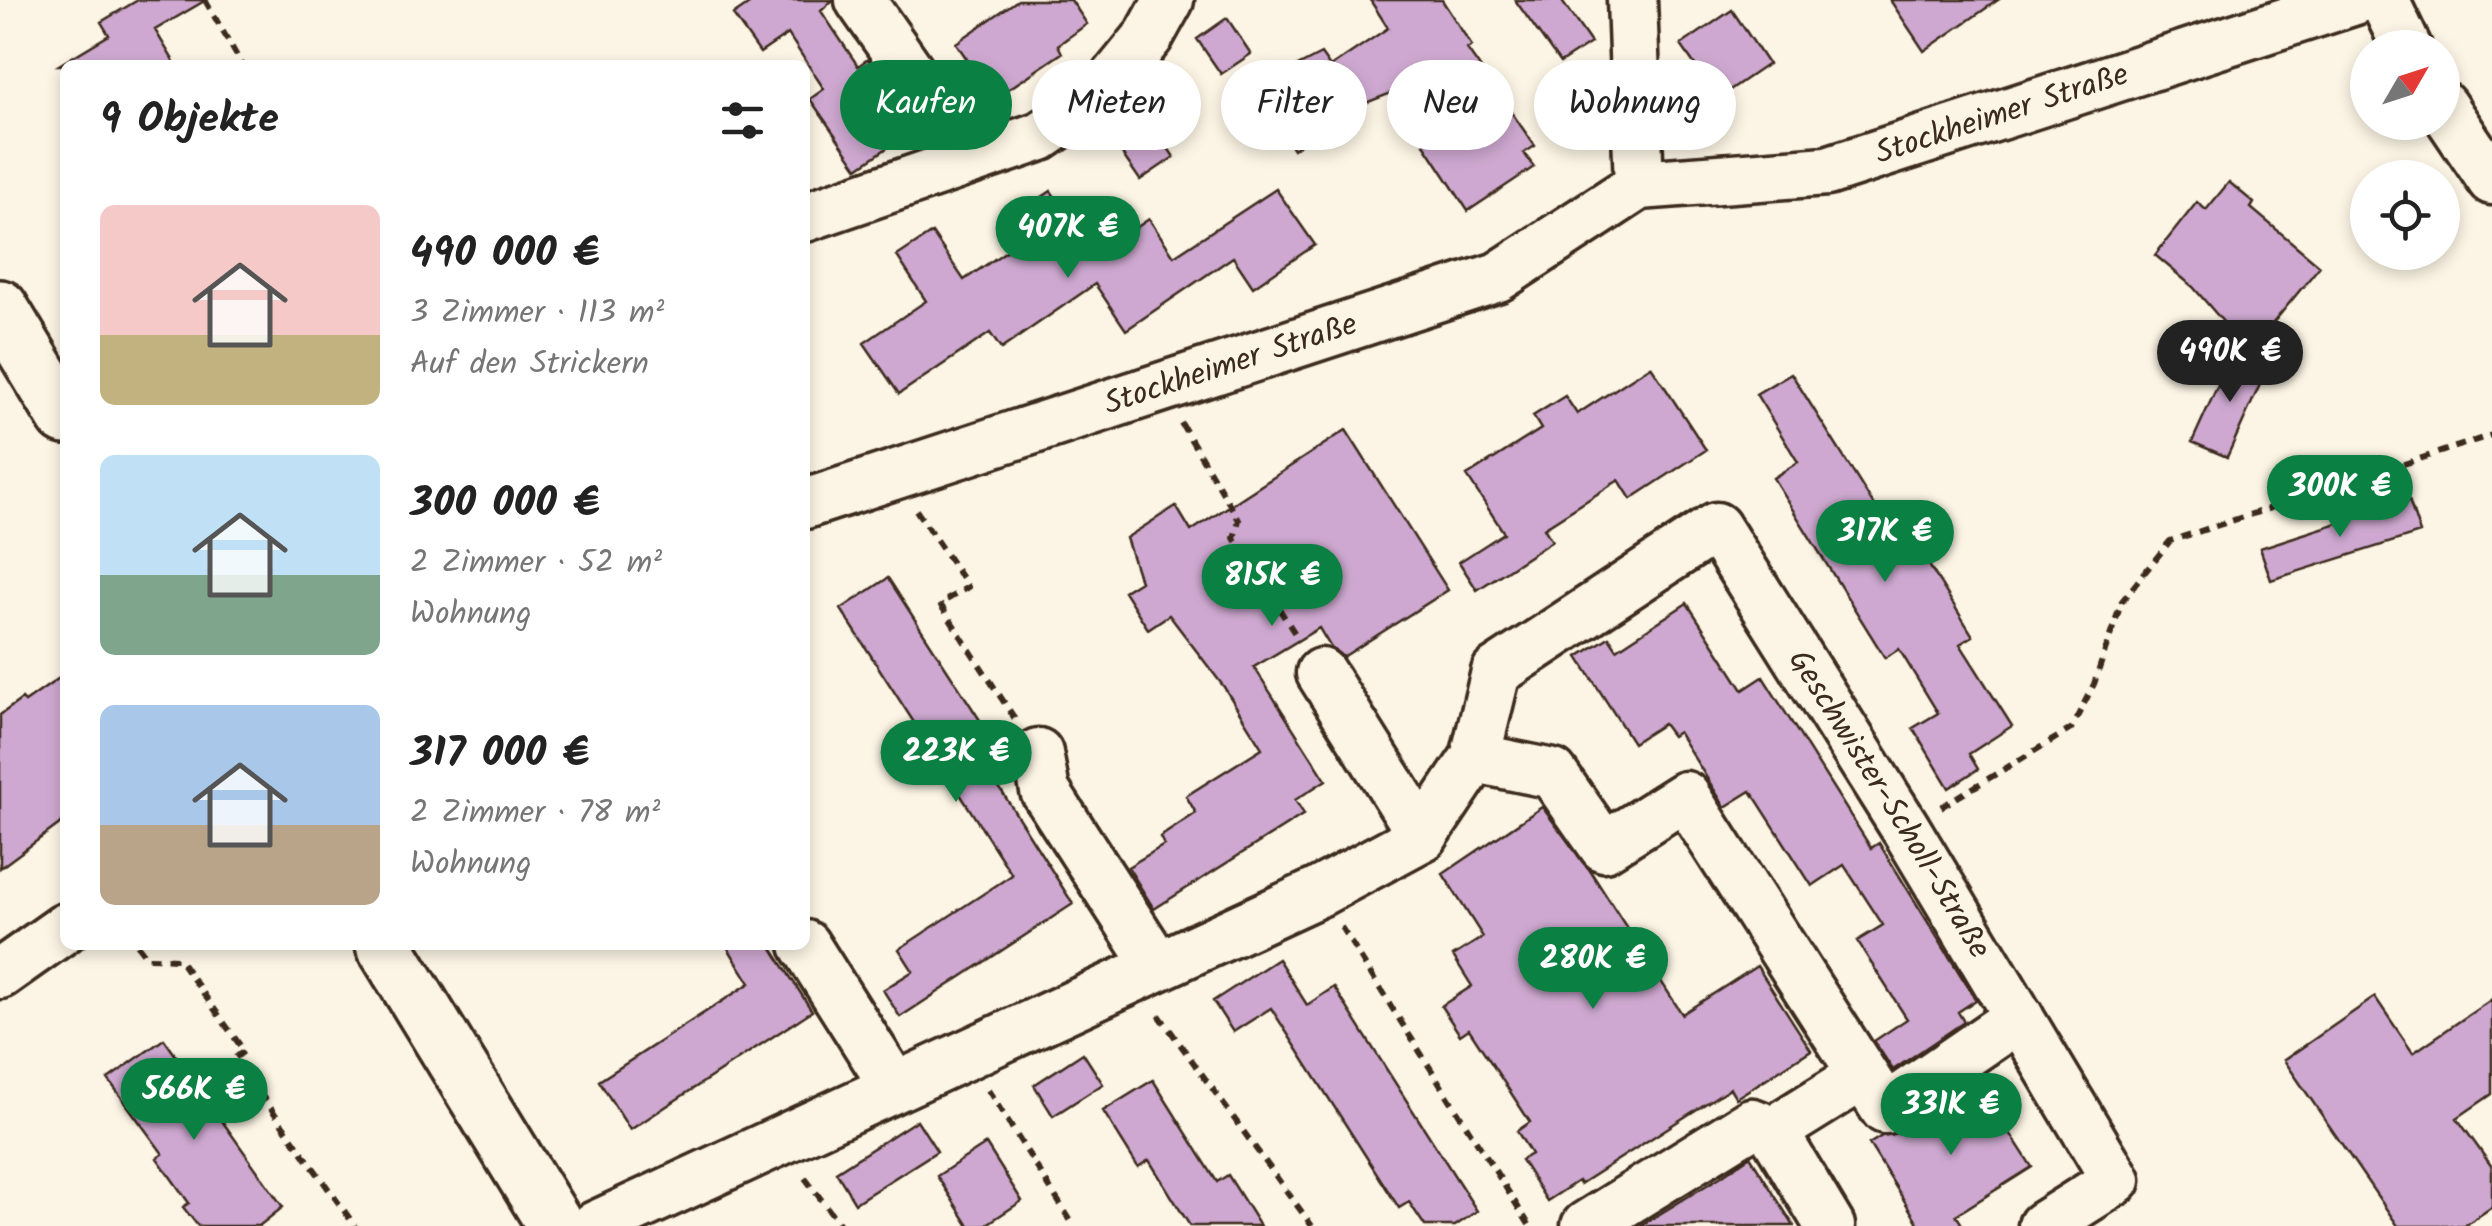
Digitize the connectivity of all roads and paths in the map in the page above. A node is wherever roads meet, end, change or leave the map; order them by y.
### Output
1 (206, 0) edge
2 (860, 0) edge
3 (1169, 0) edge
4 (1632, 0) edge
5 (2355, 0) edge
6 (2384, 0) edge
7 (2398, 30) edge
8 (239, 60) edge
9 (2460, 133) edge
10 (971, 159) junction
11 (2492, 180) edge
12 (1639, 185) junction
13 (810, 215) edge
14 (0, 308) edge
15 (1159, 388) junction
16 (60, 408) edge
17 (2492, 435) edge
18 (894, 476) junction
19 (810, 502) edge
20 (1321, 673) joint
21 (1038, 754) joint
22 (1475, 758) junction
23 (1906, 829) junction
24 (1424, 836) junction
25 (1319, 892) junction
26 (60, 932) edge
27 (141, 950) edge
28 (387, 950) edge
29 (807, 950) edge
30 (1156, 965) junction
31 (0, 974) edge
32 (2018, 1017) junction
33 (966, 1055) junction
34 (1863, 1076) junction
35 (894, 1086) junction
36 (1773, 1132) junction
37 (777, 1141) junction
38 (355, 1226) edge
39 (556, 1226) edge
40 (595, 1226) edge
41 (841, 1226) edge
42 (1074, 1226) edge
43 (1312, 1226) edge
44 (1530, 1226) edge
45 (1586, 1226) edge
46 (1830, 1226) edge
47 (2043, 1226) edge

1 - 8 path
2 - 10 street
3 - 10 street
4 - 12 street
5 - 12 street, Stockheimer Straße
6 - 7 street
9 - 11 street
10 - 13 street
12 - 15 street, Stockheimer Straße
14 - 16 main road
15 - 18 street, Stockheimer Straße
15 - 20 path
17 - 23 path
18 - 19 street, Stockheimer Straße
18 - 21 path
20 - 24 street
21 - 30 street
22 - 23 street, Geschwister-Scholl-Straße
22 - 24 street
22 - 34 street
23 - 32 street, Geschwister-Scholl-Straße
24 - 25 street
25 - 30 street
25 - 44 path
26 - 31 street
27 - 38 path
28 - 39 main road
29 - 35 street
30 - 33 street
30 - 43 path
32 - 34 street
32 - 47 street, Geschwister-Scholl-Straße
33 - 35 street
33 - 42 path
34 - 36 street
35 - 37 street
36 - 45 street
36 - 46 street
37 - 40 street
37 - 41 path

